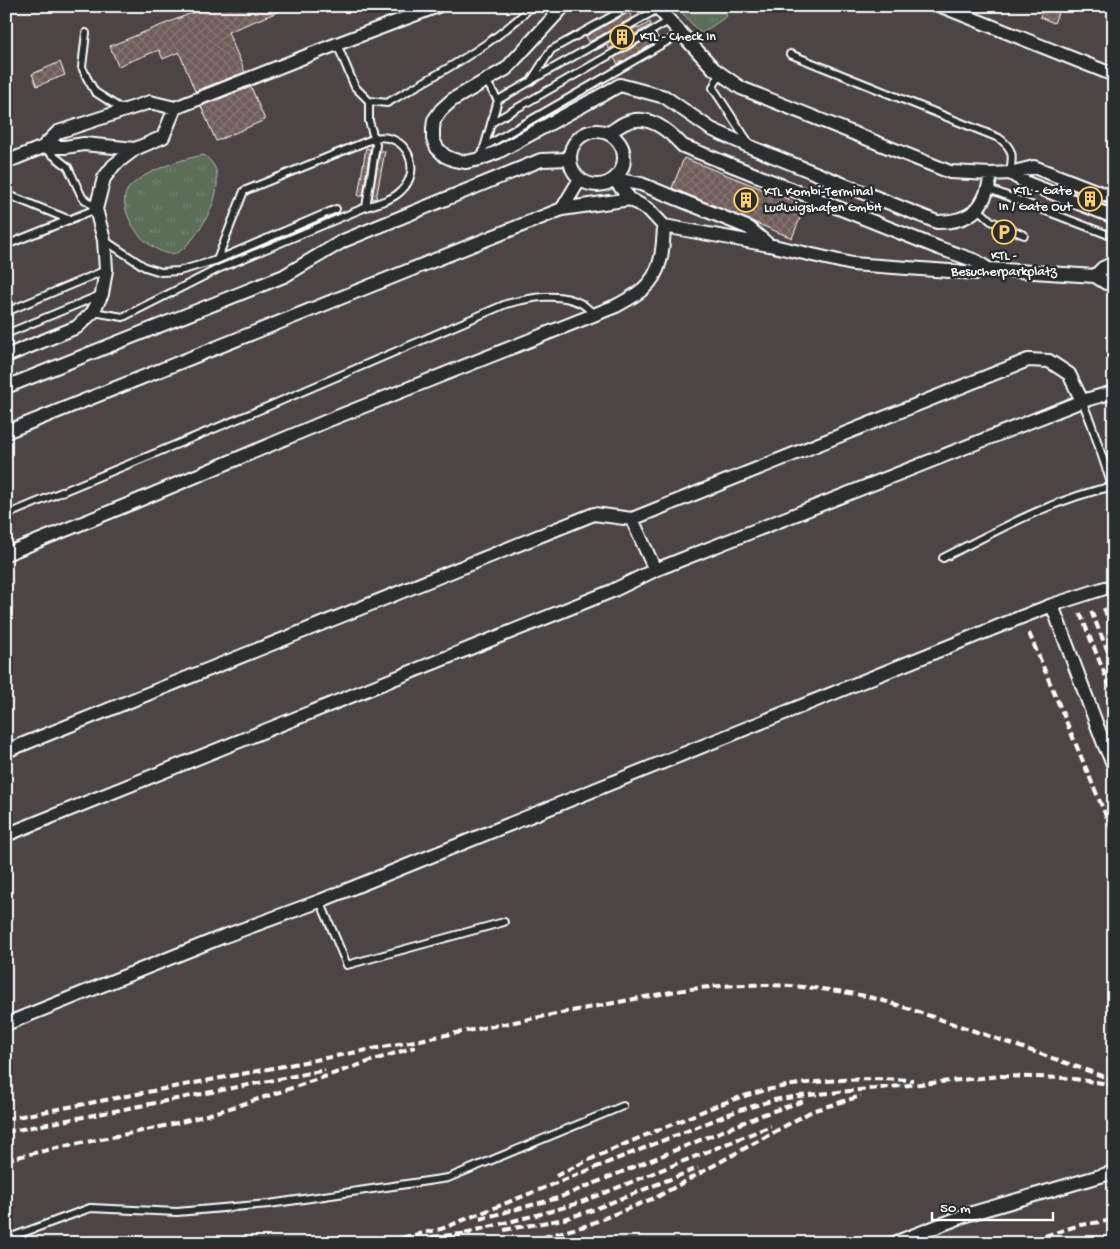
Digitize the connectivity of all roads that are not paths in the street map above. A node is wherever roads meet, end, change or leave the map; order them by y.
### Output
1 (438, 6) edge
2 (532, 6) edge
3 (564, 6) edge
4 (630, 6) edge
5 (941, 6) edge
6 (657, 8) edge
7 (669, 21) junction
8 (86, 33) dead end
9 (680, 34) junction
10 (337, 44) junction
11 (790, 54) dead end
12 (719, 74) junction
13 (1114, 75) edge
14 (486, 81) junction
15 (531, 81) junction
16 (498, 100) junction
17 (369, 101) junction
18 (175, 108) junction
19 (124, 110) junction
20 (490, 124) junction
21 (609, 133) junction
22 (375, 138) junction
23 (43, 147) junction
24 (135, 148) junction
25 (752, 148) junction
26 (482, 153) junction
27 (570, 159) junction
28 (6, 162) edge
29 (1010, 173) junction
30 (991, 174) junction
31 (580, 178) junction
32 (614, 178) junction
33 (989, 189) junction
34 (6, 194) edge
35 (630, 198) junction
36 (1114, 198) edge
37 (366, 207) junction
38 (96, 209) junction
39 (336, 209) dead end
40 (562, 209) junction
41 (978, 209) junction
42 (1114, 218) edge
43 (70, 220) junction
44 (664, 226) junction
45 (1024, 235) dead end
46 (1114, 237) edge
47 (104, 240) junction
48 (6, 245) edge
49 (769, 245) junction
50 (217, 260) junction
51 (1114, 263) edge
52 (988, 269) junction
53 (106, 270) junction
54 (1095, 276) junction
55 (1114, 283) edge
56 (102, 294) junction
57 (6, 312) edge
58 (93, 312) junction
59 (594, 314) junction
60 (6, 334) edge
61 (6, 356) edge
62 (6, 387) edge
63 (1114, 392) edge
64 (1082, 401) junction
65 (6, 432) edge
66 (1113, 486) edge
67 (6, 514) edge
68 (632, 518) junction
69 (6, 554) edge
70 (943, 558) dead end
71 (655, 570) junction
72 (1114, 587) edge
73 (1052, 605) junction
74 (6, 751) edge
75 (1114, 766) edge
76 (6, 835) edge
77 (320, 901) junction
78 (504, 922) dead end
79 (6, 1024) edge
80 (623, 1106) dead end
81 (1114, 1172) edge
82 (6, 1239) edge
83 (894, 1243) edge

1 - 10 street
2 - 17 lane
3 - 14 street
4 - 15 lane
5 - 13 street
6 - 7 street
6 - 15 lane
7 - 9 street
7 - 20 lane
8 - 19 lane
9 - 12 street
9 - 26 lane
10 - 17 lane
10 - 18 street
11 - 29 lane
12 - 25 lane
12 - 30 street
14 - 16 lane
14 - 26 street
15 - 16 lane
16 - 20 lane
17 - 22 lane
18 - 19 street
18 - 24 street
19 - 23 street
20 - 26 lane
21 - 27 street
21 - 32 street
21 - 52 street
22 - 37 lane
22 - 37 lane
22 - 50 lane
23 - 24 street
23 - 28 street
23 - 38 lane
24 - 38 street
25 - 26 street
25 - 41 street
27 - 31 street
27 - 62 street
29 - 30 street
29 - 36 street
29 - 42 street
30 - 33 street
31 - 32 street
31 - 40 street
32 - 35 street
32 - 49 street
33 - 41 street
33 - 46 lane
34 - 43 lane
35 - 40 street
35 - 44 street
37 - 58 lane
38 - 43 lane
38 - 47 street
39 - 50 lane
40 - 65 street
41 - 45 lane
43 - 48 lane
44 - 49 street
44 - 59 street
47 - 50 lane
47 - 53 street
49 - 52 street
51 - 54 street
52 - 54 street
53 - 56 street
53 - 57 lane
54 - 55 street
56 - 58 street
56 - 60 lane
58 - 61 street
59 - 67 lane
59 - 69 street
63 - 64 street
64 - 66 lane
64 - 68 street
64 - 71 street
66 - 70 lane
68 - 71 street
68 - 74 street
71 - 76 street
72 - 73 street
73 - 75 street
73 - 77 street
77 - 78 lane
77 - 79 street
80 - 82 lane
81 - 83 street

